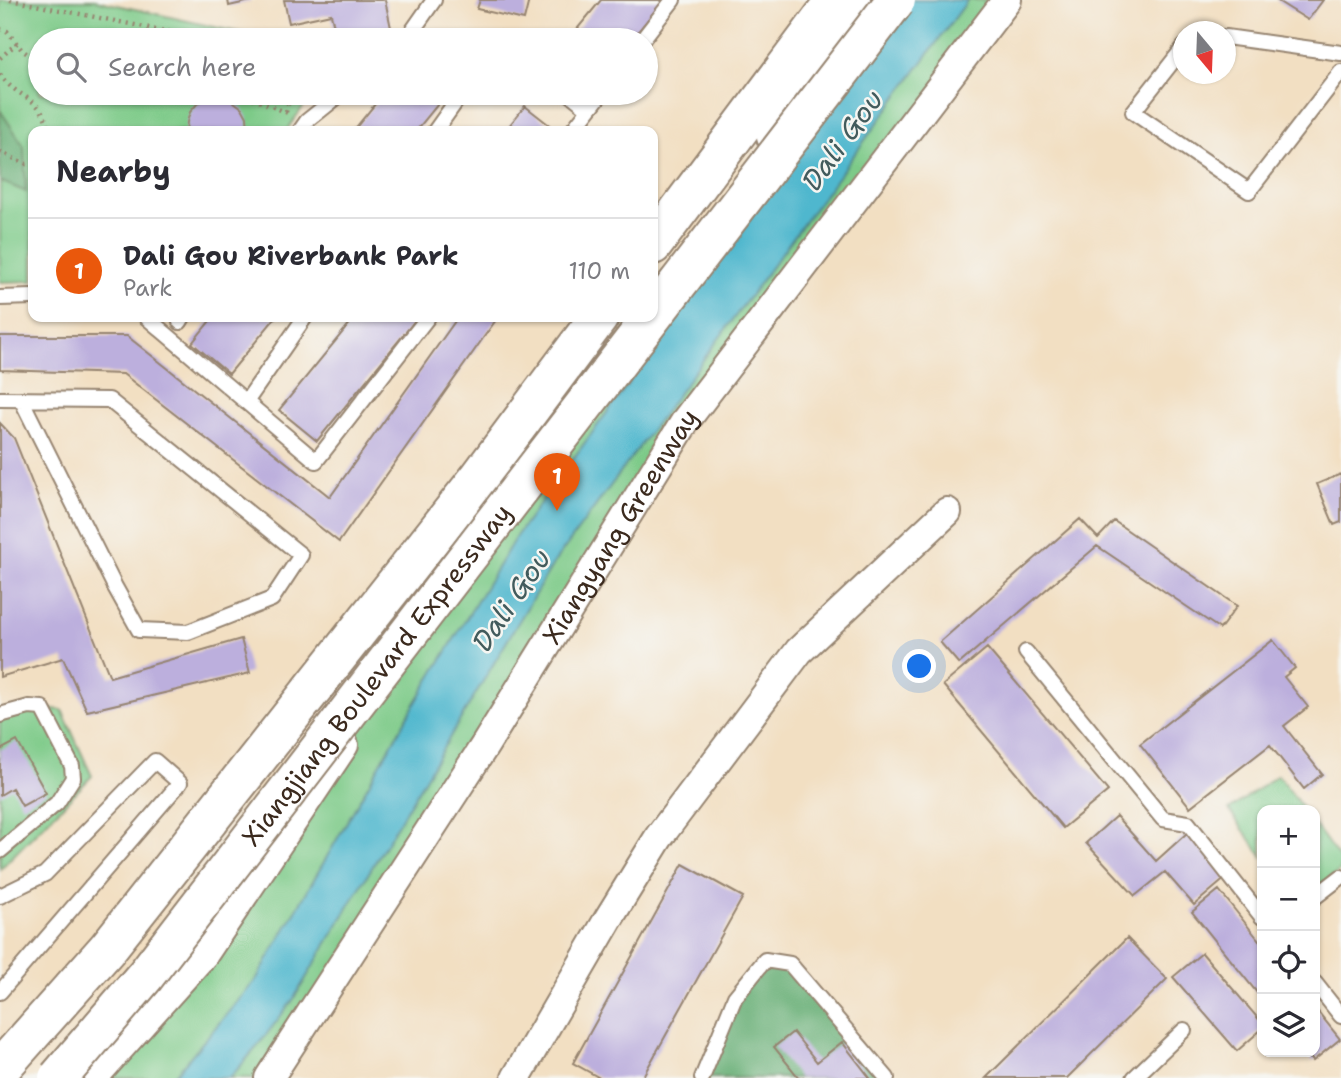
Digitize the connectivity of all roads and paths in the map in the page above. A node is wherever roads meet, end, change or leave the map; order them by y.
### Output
1 (10, 0) edge
2 (434, 0) edge
3 (673, 0) edge
4 (836, 0) edge
5 (856, 0) edge
6 (896, 0) edge
7 (1007, 0) edge
8 (150, 28) edge
9 (414, 28) edge
10 (651, 28) edge
11 (0, 29) edge
12 (1236, 38) edge
13 (17, 43) junction
14 (1341, 53) edge
15 (28, 54) edge
16 (0, 58) edge
17 (1173, 61) edge
18 (1341, 72) edge
19 (0, 74) edge
20 (28, 98) edge
21 (37, 105) edge
22 (269, 105) edge
23 (288, 105) edge
24 (328, 105) edge
25 (453, 105) edge
26 (584, 105) edge
27 (592, 105) edge
28 (589, 109) junction
29 (286, 112) junction
30 (48, 126) edge
31 (304, 126) edge
32 (439, 126) edge
33 (576, 126) edge
34 (0, 152) edge
35 (28, 164) edge
36 (658, 239) edge
37 (28, 297) edge
38 (0, 298) edge
39 (658, 298) edge
40 (658, 309) edge
41 (152, 322) edge
42 (302, 322) edge
43 (424, 322) edge
44 (595, 322) edge
45 (640, 322) edge
46 (648, 322) edge
47 (0, 399) edge
48 (21, 399) junction
49 (246, 402) junction
50 (947, 512) dead end
51 (1026, 652) dead end
52 (0, 715) edge
53 (0, 851) edge
54 (1341, 877) edge
55 (1320, 893) edge
56 (0, 896) edge
57 (1257, 911) edge
58 (1320, 988) edge
59 (0, 992) edge
60 (1338, 1006) edge
61 (1184, 1030) dead end
62 (0, 1069) edge
63 (58, 1078) edge
64 (93, 1078) edge
65 (269, 1078) edge
66 (516, 1078) edge
67 (702, 1078) edge
68 (887, 1078) edge
69 (1134, 1078) edge

1 - 8 path
2 - 9 lane
3 - 10 lane
4 - 36 highway
5 - 39 street
6 - 40 highway, Xiangjiang Boulevard Expressway, bridge
7 - 65 street, Xiangyang Greenway
11 - 13 path
12 - 14 lane
13 - 15 path
13 - 16 path
17 - 18 lane
19 - 20 path
21 - 30 path
22 - 29 path
23 - 29 path
24 - 31 lane
25 - 32 lane
26 - 28 lane
27 - 28 lane
28 - 33 lane
29 - 31 path
34 - 35 path
37 - 38 lane
41 - 49 lane
42 - 49 lane
43 - 49 lane
44 - 62 highway, Xiangjiang Boulevard Expressway
45 - 64 street
46 - 63 highway, Xiangjiang Boulevard Expressway, bridge
47 - 48 lane
48 - 48 lane
50 - 66 street
51 - 57 lane
52 - 53 lane
54 - 55 lane
56 - 59 lane
58 - 60 lane
61 - 69 lane
67 - 68 lane

